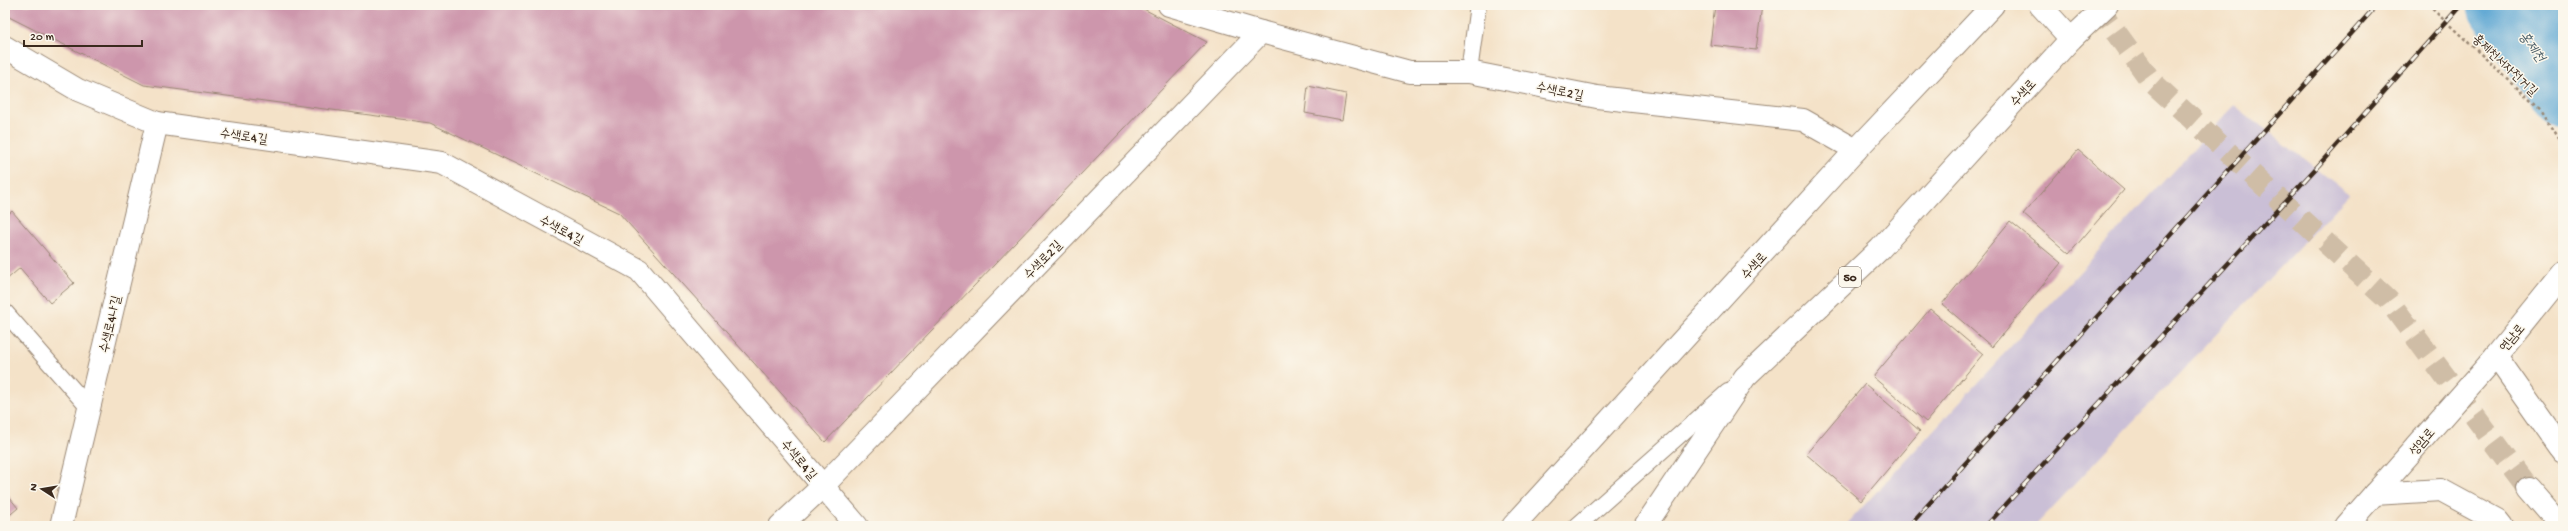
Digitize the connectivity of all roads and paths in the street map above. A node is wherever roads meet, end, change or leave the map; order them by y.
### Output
1 (1169, 5) edge
2 (1478, 5) edge
3 (1993, 5) edge
4 (2040, 5) edge
5 (2108, 5) edge
6 (2428, 5) edge
7 (1261, 32) junction
8 (2070, 39) junction
9 (5, 48) edge
10 (1469, 72) junction
11 (157, 123) junction
12 (2563, 145) edge
13 (1856, 150) junction
14 (2563, 273) edge
15 (5, 312) edge
16 (2496, 356) junction
17 (1745, 377) junction
18 (89, 408) junction
19 (2563, 451) edge
20 (823, 486) junction
21 (2528, 488) tunnel mouth
22 (2374, 494) junction
23 (61, 526) edge
24 (780, 526) edge
25 (857, 526) edge
26 (1513, 526) edge
27 (1577, 526) edge
28 (1645, 526) edge
29 (2346, 526) edge
30 (2502, 526) edge
31 (2561, 526) edge

1 - 7 street, 수색로2길
2 - 10 lane
3 - 13 street, 수색로
4 - 8 street
5 - 8 street, 수색로 / 50
6 - 12 path, 홍제천서자전거길
7 - 10 street, 수색로2길
7 - 20 street, 수색로2길
8 - 17 street, 수색로 / 50
9 - 11 street, 수색로4길
10 - 13 street, 수색로2길
11 - 18 street, 수색로4나길
11 - 20 street, 수색로4길
13 - 26 street, 수색로
14 - 16 street, 연남로
15 - 18 lane
16 - 19 street
16 - 22 street, 성암로
17 - 27 lane
17 - 28 street, 수색로 / 50
18 - 23 street, 수색로4나길
20 - 24 street, 수색로2길
20 - 25 street, 수색로4길
21 - 31 street
22 - 29 street, 성암로
22 - 30 street

